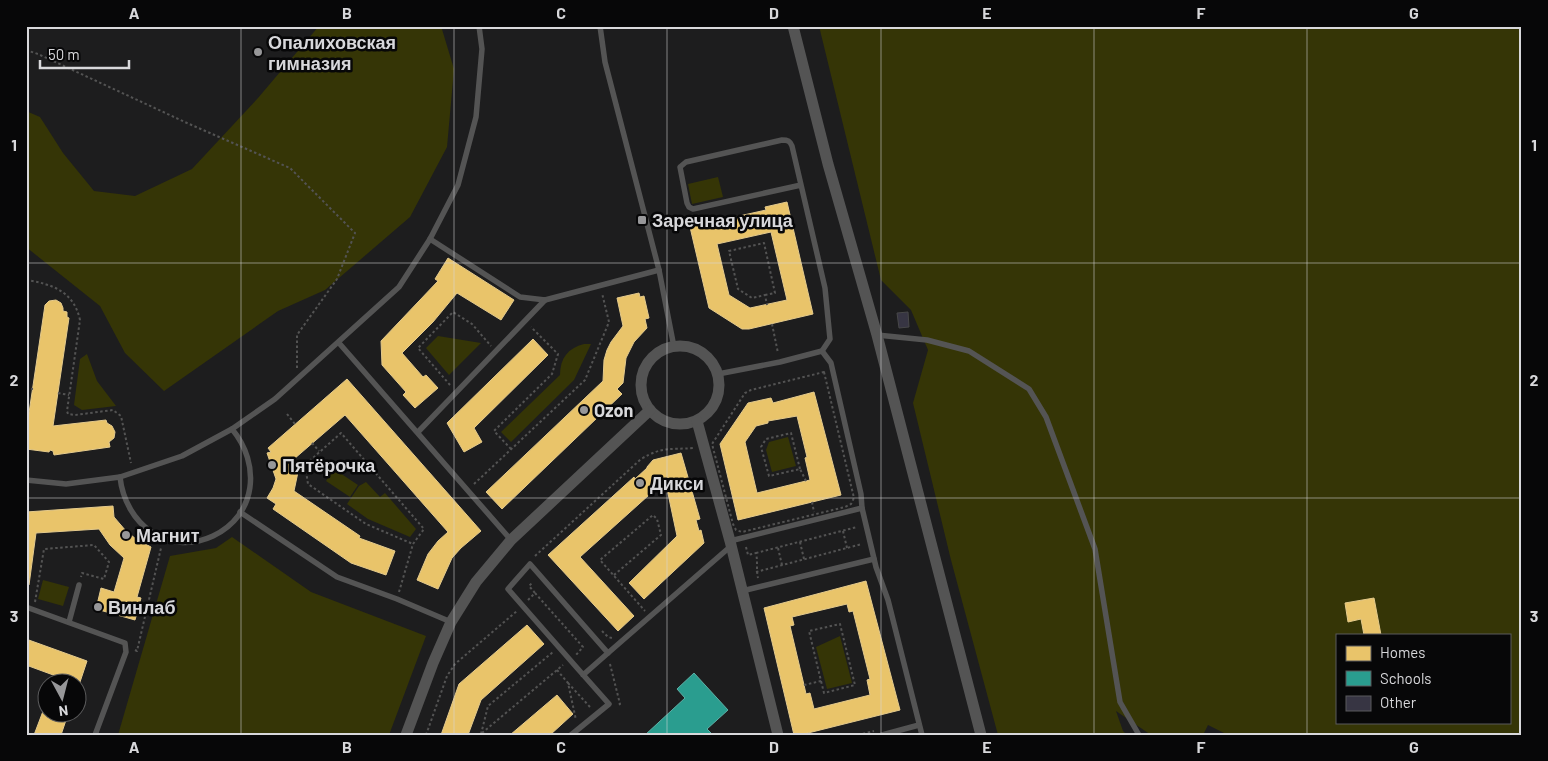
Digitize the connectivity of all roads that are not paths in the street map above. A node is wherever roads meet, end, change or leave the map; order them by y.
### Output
1 (479, 26) edge
2 (600, 26) edge
3 (793, 26) edge
4 (801, 185) junction
5 (430, 239) junction
6 (659, 270) junction
7 (545, 300) junction
8 (876, 335) junction
9 (339, 343) junction
10 (674, 347) junction
11 (822, 351) junction
12 (718, 374) junction
13 (650, 410) junction
14 (696, 421) junction
15 (232, 430) junction
16 (418, 432) junction
17 (120, 477) junction
18 (26, 480) edge
19 (862, 508) junction
20 (240, 512) junction
21 (511, 540) junction
22 (731, 544) junction
23 (874, 559) junction
24 (79, 585) road end
25 (742, 591) junction
26 (26, 607) edge
27 (69, 622) junction
28 (452, 622) junction
29 (608, 653) junction
30 (583, 675) junction
31 (920, 726) junction
32 (96, 735) edge
33 (406, 735) edge
34 (571, 735) edge
35 (778, 735) edge
36 (882, 735) edge
37 (922, 735) edge
38 (981, 735) edge
39 (1139, 735) edge

1 - 5 lane
2 - 6 lane
3 - 8 street
4 - 4 lane
4 - 11 lane
5 - 7 lane
5 - 9 lane
6 - 7 lane
6 - 10 lane
7 - 16 lane
8 - 38 street
8 - 39 lane
9 - 15 lane
9 - 16 lane
10 - 12 street
10 - 13 street
11 - 12 lane
11 - 19 lane
12 - 14 street
13 - 14 street
13 - 21 street
14 - 22 street
15 - 17 lane
15 - 20 lane
16 - 21 lane
17 - 18 lane
17 - 20 lane
19 - 22 lane
19 - 23 lane
20 - 28 lane
21 - 28 street
22 - 25 street
22 - 29 lane
23 - 25 lane
23 - 31 lane
24 - 27 lane
25 - 35 street
26 - 27 lane
27 - 32 lane
28 - 33 street
29 - 30 lane
29 - 30 lane
30 - 34 lane
31 - 36 lane
31 - 37 lane

